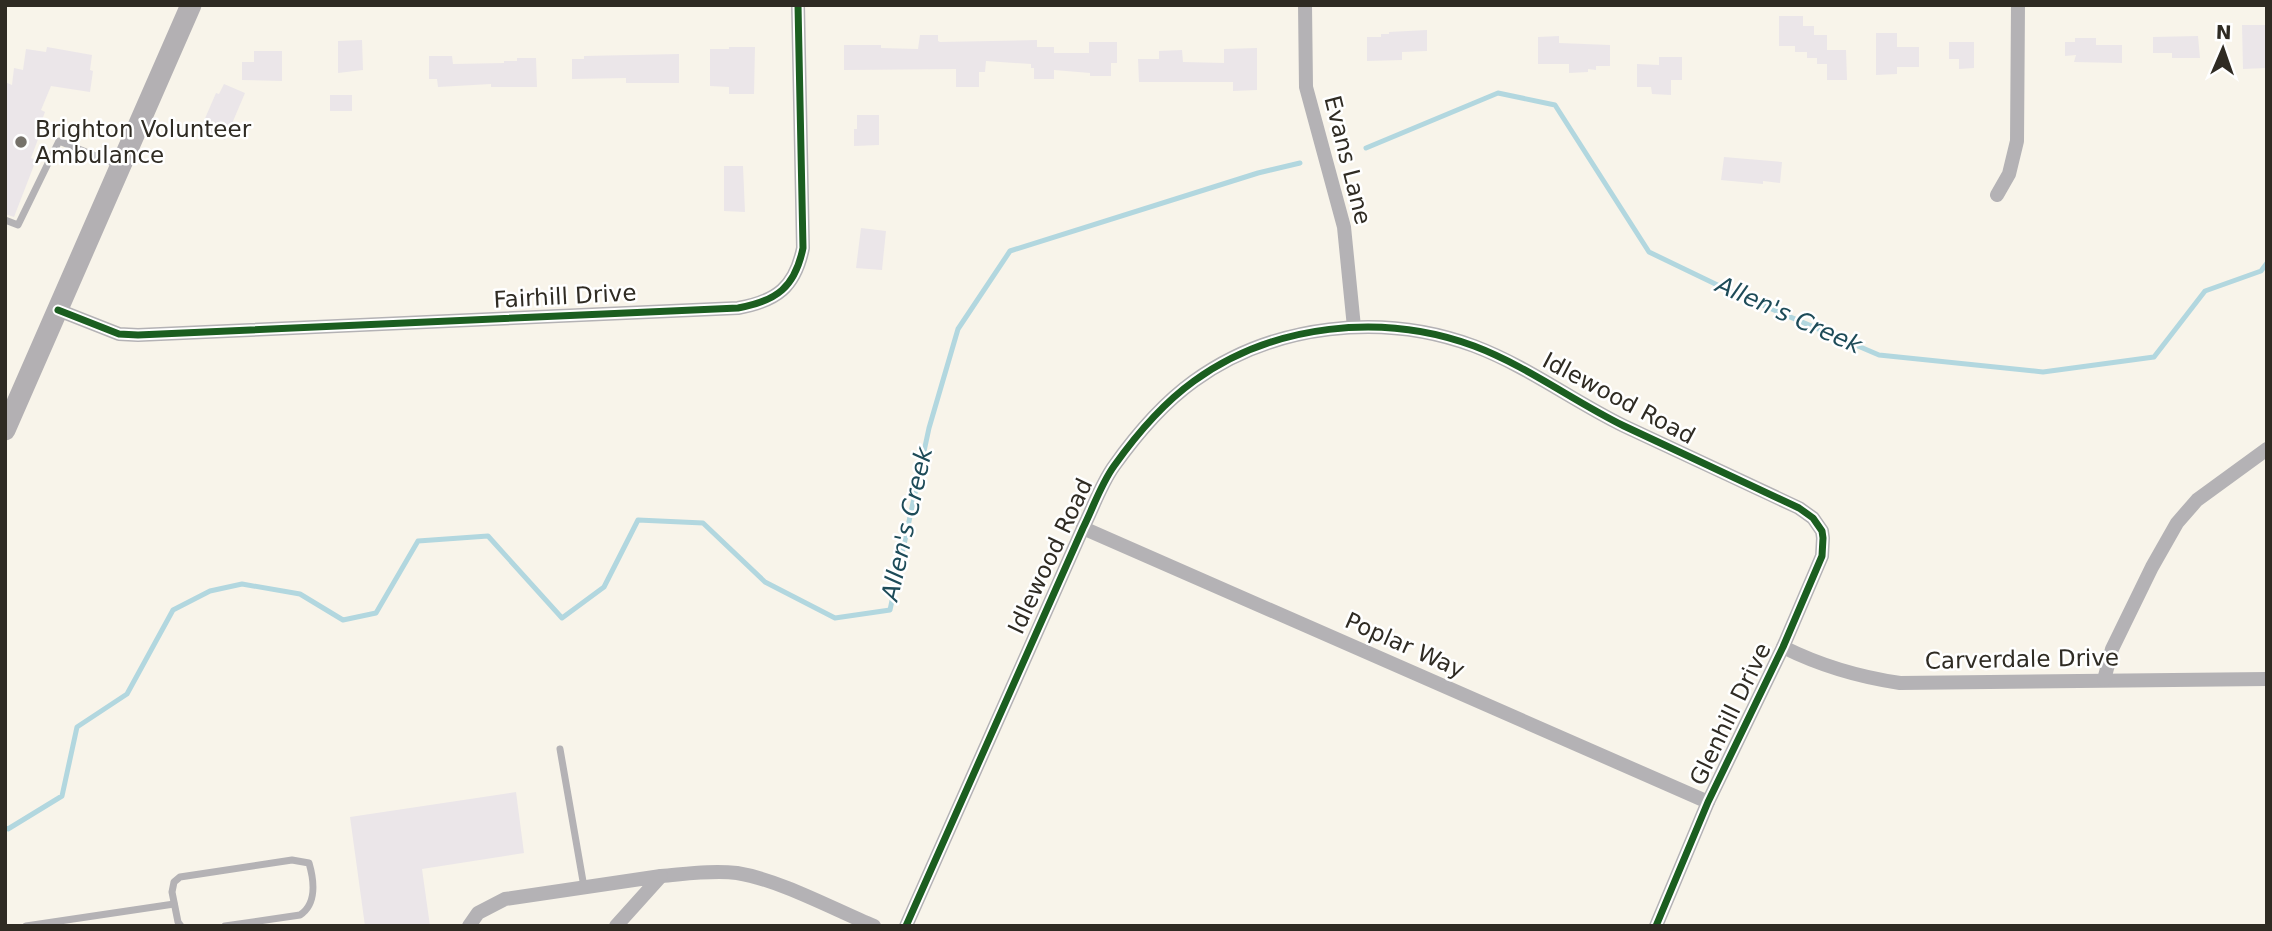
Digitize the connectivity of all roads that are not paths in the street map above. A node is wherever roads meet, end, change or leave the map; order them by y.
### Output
1 (191, 5) edge
2 (798, 5) edge
3 (1306, 5) edge
4 (2018, 5) edge
5 (121, 166) junction
6 (1997, 195) dead end
7 (5, 220) edge
8 (58, 310) junction
9 (1354, 327) junction
10 (5, 429) edge
11 (2267, 449) edge
12 (1813, 518) joint
13 (1083, 528) junction
14 (1783, 648) junction
15 (2267, 679) edge
16 (2104, 680) junction
17 (561, 749) dead end
18 (1708, 802) junction
19 (661, 876) junction
20 (584, 887) junction
21 (174, 904) junction
22 (26, 926) edge
23 (181, 926) edge
24 (225, 926) edge
25 (469, 926) edge
26 (616, 926) edge
27 (874, 926) edge
28 (906, 926) edge
29 (1656, 926) edge

1 - 5 main road
2 - 8 street, Fairhill Drive
3 - 9 street, Evans Lane
4 - 6 street
5 - 7 lane
5 - 8 main road
8 - 10 main road
9 - 12 street, Idlewood Road
9 - 13 street, Idlewood Road
11 - 16 street
12 - 14 street, Glenhill Drive
13 - 18 street, Poplar Way
13 - 28 street, Idlewood Road
14 - 16 street, Carverdale Drive
14 - 18 street, Glenhill Drive
15 - 16 street, Carverdale Drive
17 - 20 lane
18 - 29 street, Glenhill Drive
19 - 20 street
19 - 26 street
19 - 27 street
20 - 25 street
21 - 22 lane
21 - 23 lane
21 - 24 lane

